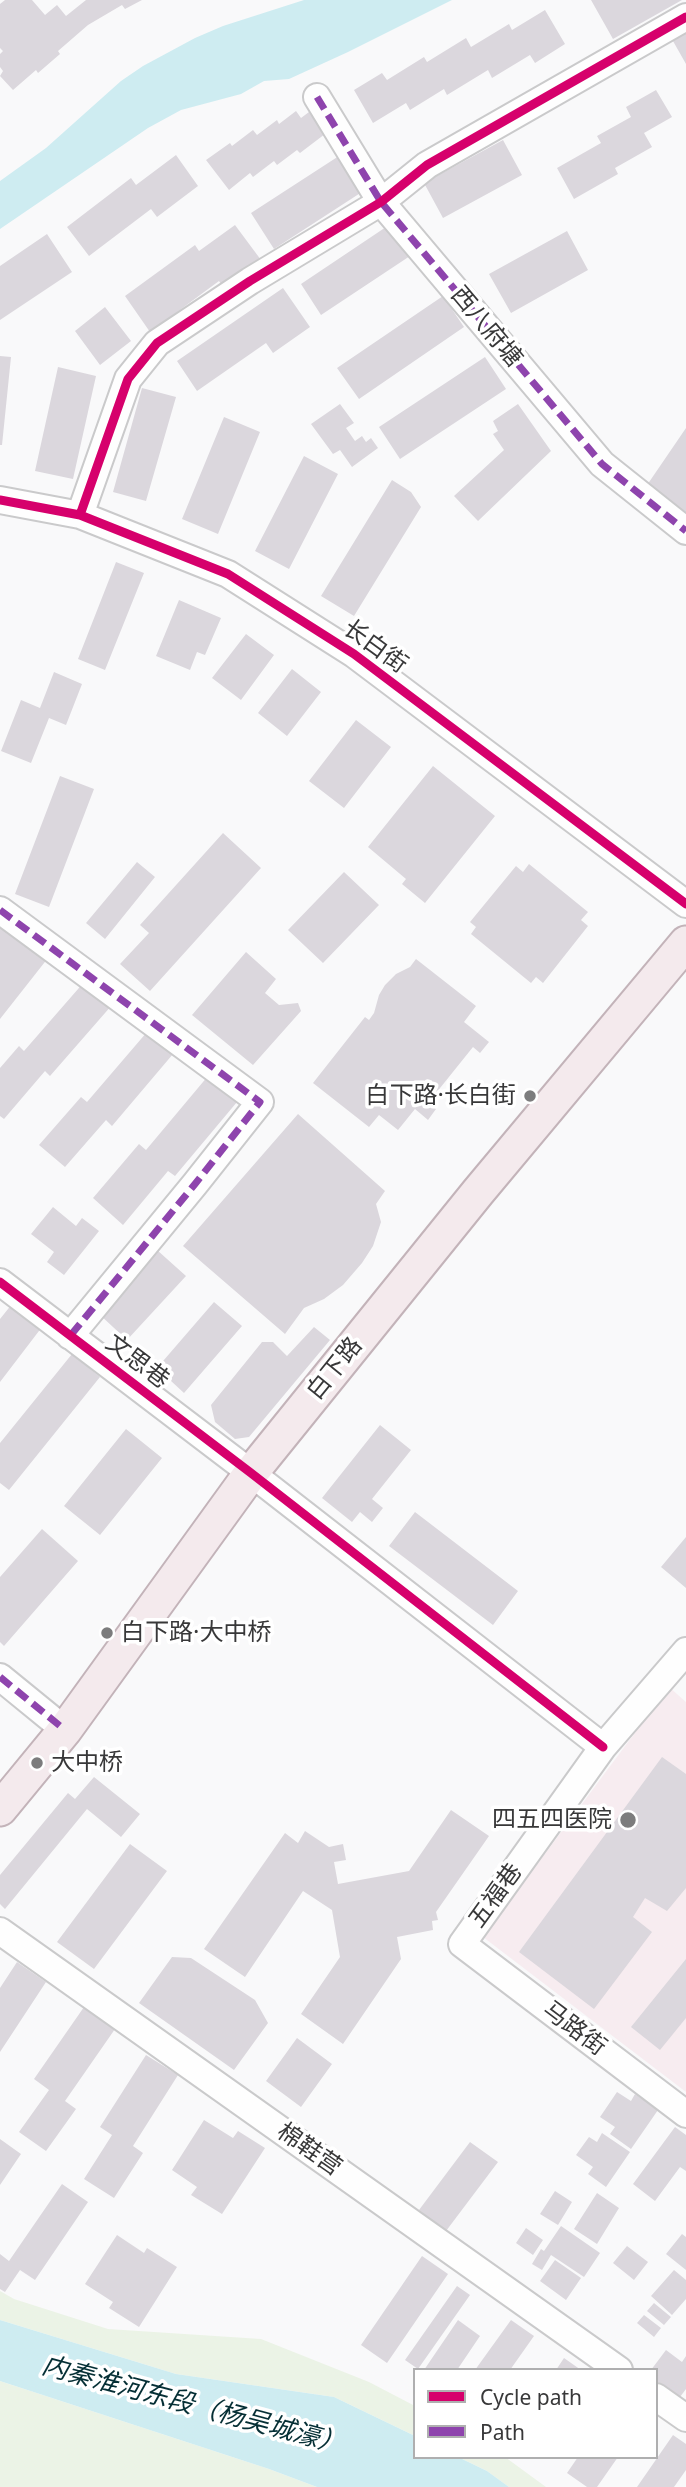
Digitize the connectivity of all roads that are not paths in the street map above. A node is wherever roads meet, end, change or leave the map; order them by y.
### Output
1 (686, 17) edge
2 (317, 97) dead end
3 (381, 202) junction
4 (0, 500) edge
5 (80, 514) junction
6 (686, 531) edge
7 (686, 904) edge
8 (0, 910) edge
9 (686, 943) edge
10 (0, 1282) edge
11 (71, 1336) junction
12 (251, 1472) junction
13 (686, 1651) edge
14 (0, 1677) edge
15 (65, 1730) junction
16 (603, 1748) junction
17 (0, 1808) edge
18 (0, 1931) edge
19 (462, 1944) joint
20 (686, 2114) edge
21 (615, 2368) edge
22 (658, 2397) edge
23 (686, 2418) edge

1 - 3 street
2 - 3 street, 西八府塘
3 - 5 street
3 - 6 street, 西八府塘
4 - 5 street, 长白街
5 - 7 street, 长白街
8 - 11 street
9 - 12 main road, 白下路
10 - 11 street, 文思巷
11 - 12 street, 文思巷
12 - 15 main road, 白下路
12 - 16 street, 文思巷
13 - 16 street, 五福巷
14 - 15 street
15 - 17 main road, 白下路
16 - 19 street, 五福巷
18 - 21 street, 棉鞋营
19 - 20 street, 马路街
22 - 23 street

